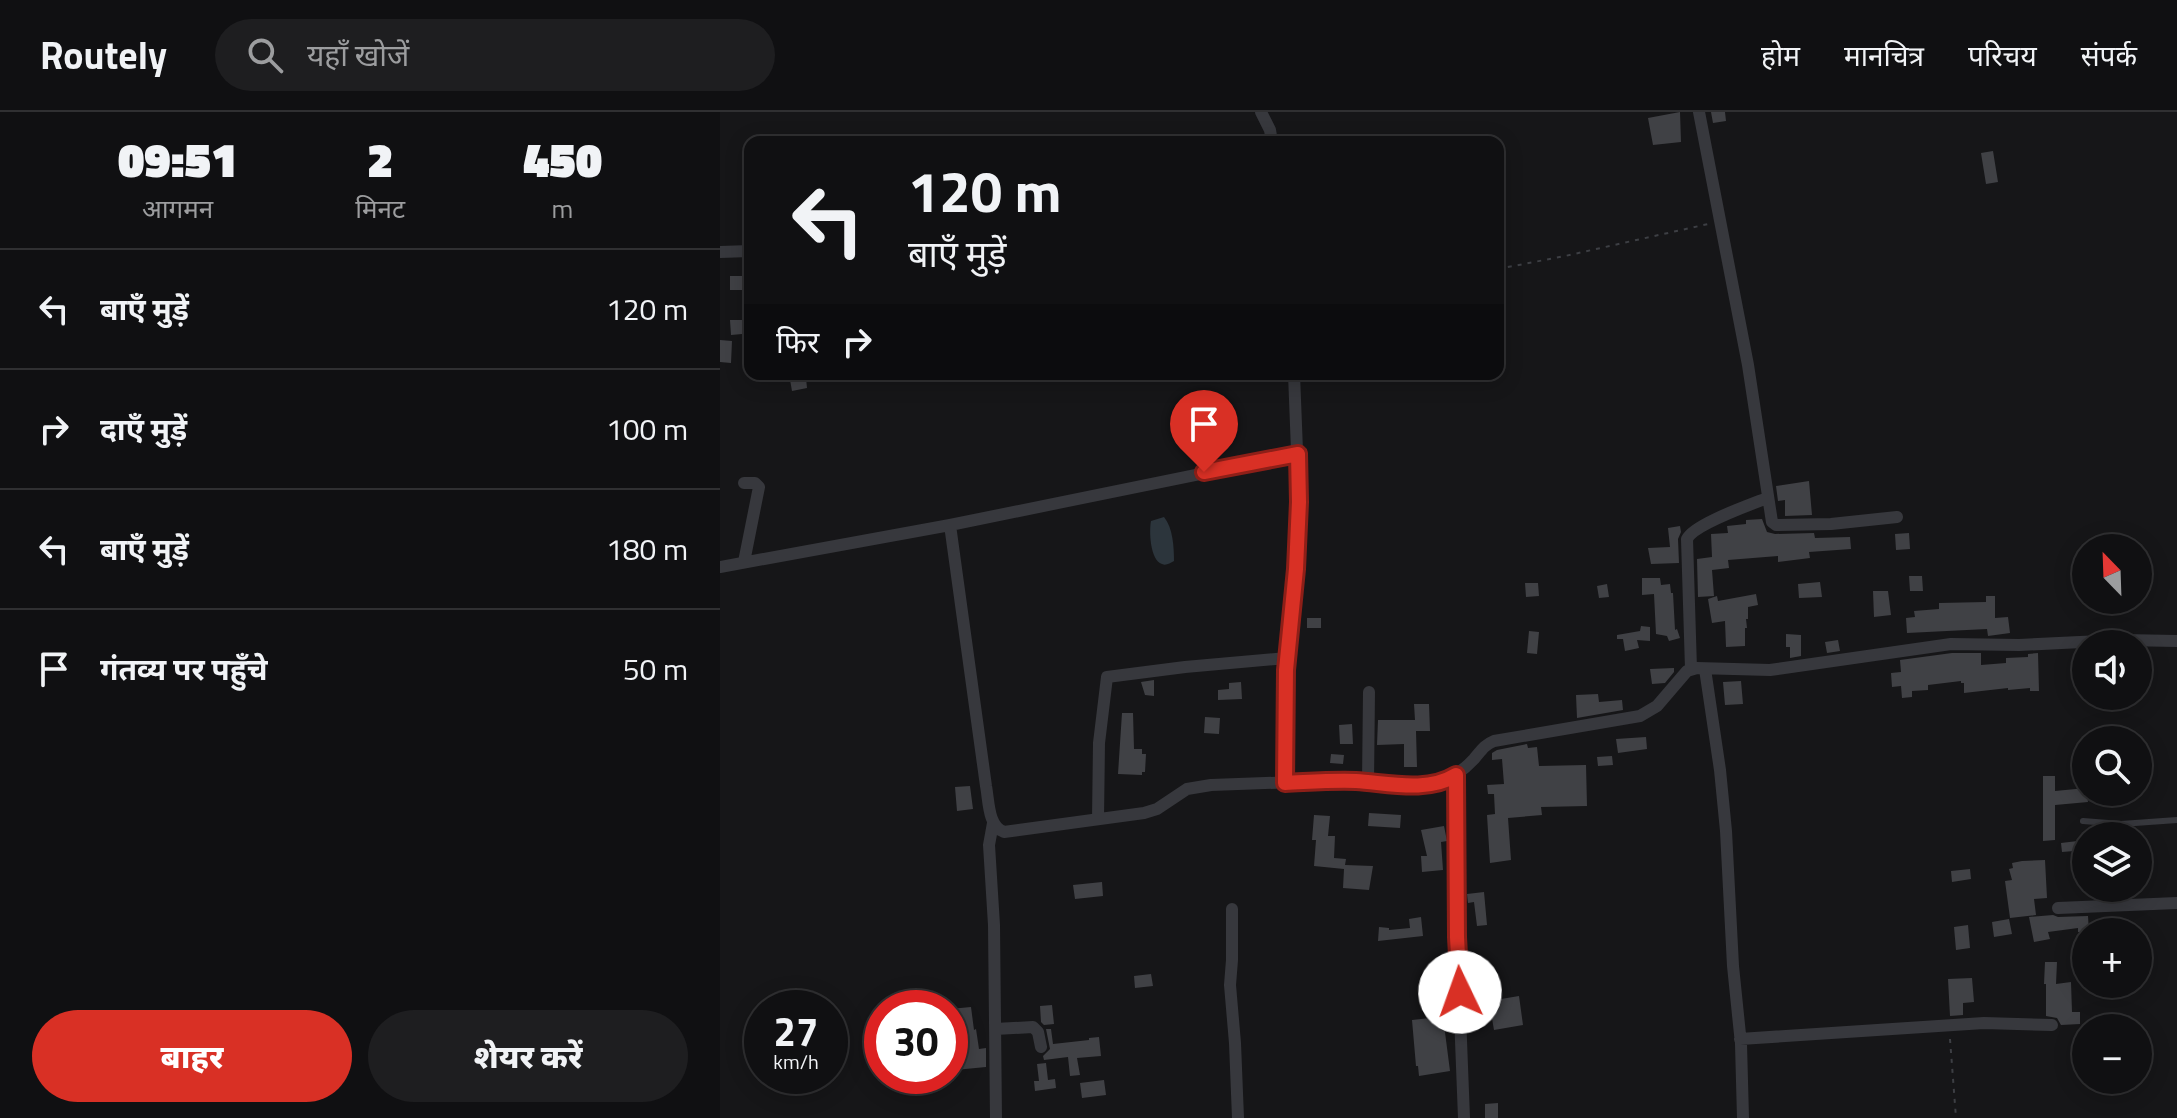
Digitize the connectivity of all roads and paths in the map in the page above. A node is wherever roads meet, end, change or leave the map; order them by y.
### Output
1 (1261, 112) edge
2 (1699, 112) edge
3 (1271, 136) edge
4 (1720, 221) junction
5 (744, 251) edge
6 (720, 252) edge
7 (1504, 268) edge
8 (1294, 380) edge
9 (1298, 454) junction
10 (744, 483) dead end
11 (1767, 498) junction
12 (1897, 517) dead end
13 (950, 525) junction
14 (744, 562) junction
15 (720, 567) edge
16 (2177, 641) edge
17 (1287, 658) junction
18 (1691, 669) junction
19 (1705, 669) junction
20 (1369, 692) dead end
21 (1456, 775) junction
22 (1368, 782) junction
23 (1285, 783) junction
24 (1098, 819) junction
25 (2177, 820) edge
26 (2083, 821) dead end
27 (993, 823) junction
28 (2177, 903) edge
29 (2058, 908) dead end
30 (1232, 909) dead end
31 (2052, 1025) dead end
32 (1949, 1026) junction
33 (995, 1029) junction
34 (1740, 1039) junction
35 (1041, 1047) dead end
36 (996, 1118) edge
37 (1238, 1118) edge
38 (1464, 1118) edge
39 (1743, 1118) edge
40 (1956, 1118) edge

1 - 3 street
2 - 4 street
4 - 7 path
4 - 11 street
5 - 6 street
8 - 9 street
9 - 13 street
9 - 17 street
10 - 14 street
11 - 12 street
11 - 18 street
13 - 14 street
13 - 27 street
14 - 15 street
16 - 19 street
17 - 23 street
17 - 24 street
18 - 19 street
18 - 21 street
19 - 34 street
20 - 22 street
21 - 22 street
21 - 38 street
22 - 23 street
23 - 24 street
24 - 27 street
25 - 26 lane
27 - 33 street
28 - 29 street
30 - 37 street
31 - 32 street
32 - 34 street
32 - 40 path
33 - 35 street
33 - 36 street
34 - 39 street

